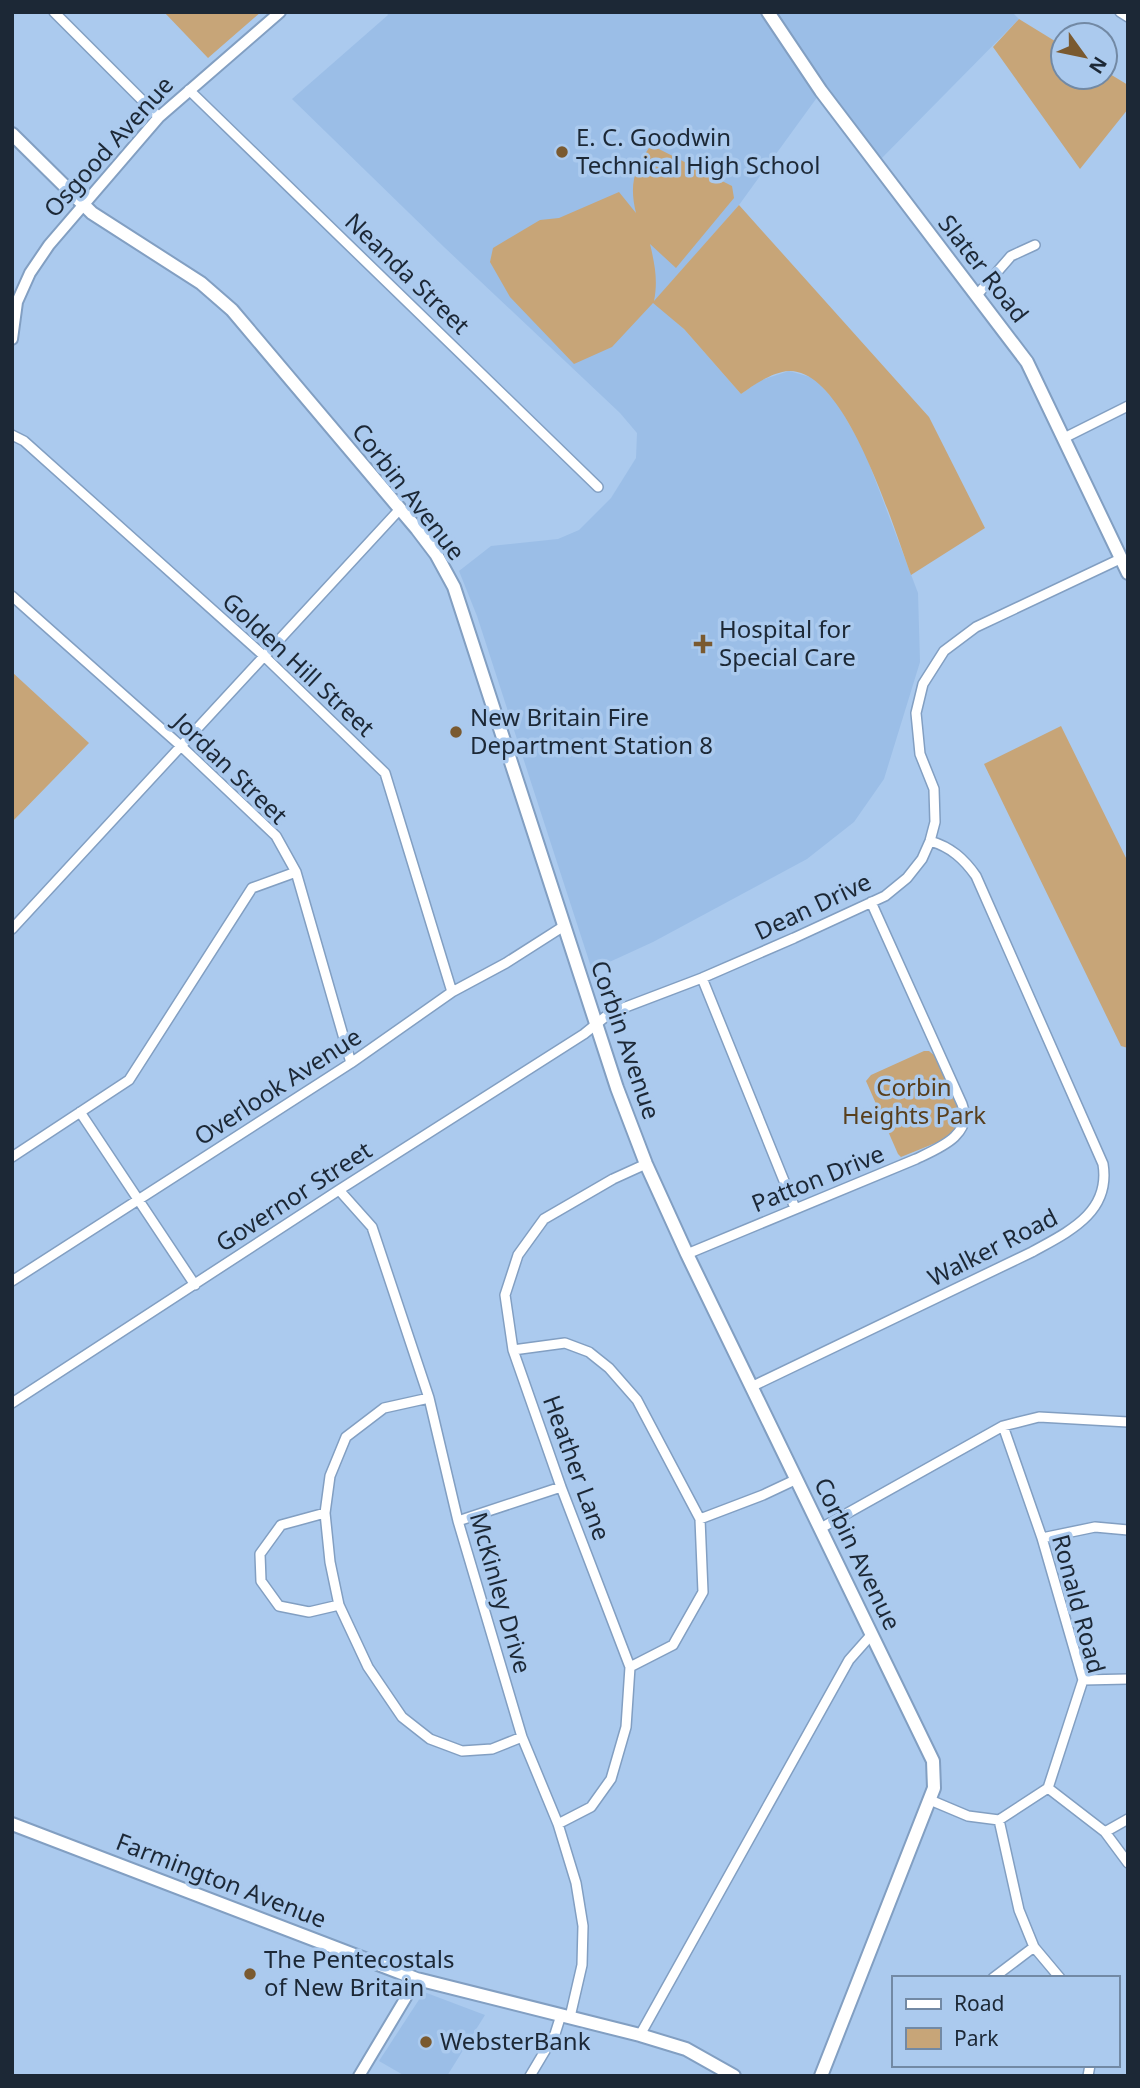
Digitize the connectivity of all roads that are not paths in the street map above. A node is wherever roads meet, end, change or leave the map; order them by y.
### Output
1 (54, 12) edge
2 (280, 12) edge
3 (768, 12) edge
4 (1120, 12) edge
5 (1128, 17) edge
6 (189, 90) junction
7 (159, 117) junction
8 (12, 134) edge
9 (83, 206) junction
10 (1035, 245) dead end
11 (977, 295) junction
12 (12, 339) edge
13 (1128, 406) edge
14 (12, 435) edge
15 (1064, 438) junction
16 (598, 487) dead end
17 (400, 509) junction
18 (1120, 559) junction
19 (1128, 573) edge
20 (12, 596) edge
21 (264, 656) junction
22 (181, 747) junction
23 (930, 841) junction
24 (296, 872) junction
25 (871, 902) junction
26 (564, 926) junction
27 (12, 929) edge
28 (702, 978) junction
29 (452, 992) junction
30 (596, 1024) junction
31 (351, 1063) junction
32 (80, 1112) junction
33 (12, 1157) edge
34 (646, 1164) junction
35 (339, 1190) junction
36 (139, 1200) junction
37 (795, 1208) junction
38 (687, 1254) junction
39 (12, 1281) edge
40 (195, 1285) junction
41 (513, 1350) junction
42 (751, 1387) junction
43 (429, 1398) junction
44 (12, 1403) edge
45 (1128, 1422) edge
46 (1003, 1426) junction
47 (797, 1479) junction
48 (561, 1487) junction
49 (325, 1513) junction
50 (700, 1519) junction
51 (458, 1521) junction
52 (821, 1528) junction
53 (1128, 1530) edge
54 (1042, 1538) junction
55 (339, 1605) junction
56 (872, 1634) junction
57 (630, 1667) junction
58 (1128, 1679) edge
59 (1083, 1680) junction
60 (522, 1737) junction
61 (1048, 1788) junction
62 (930, 1800) junction
63 (1128, 1819) edge
64 (999, 1820) junction
65 (12, 1824) edge
66 (558, 1824) junction
67 (1105, 1832) junction
68 (1128, 1863) edge
69 (1034, 1947) junction
70 (996, 1976) edge
71 (1058, 1976) edge
72 (417, 1979) junction
73 (565, 2016) junction
74 (640, 2035) junction
75 (359, 2076) edge
76 (530, 2076) edge
77 (734, 2076) edge
78 (821, 2076) edge

1 - 7 street
2 - 6 street, Osgood Avenue
3 - 11 main road, Slater Road
4 - 5 street
6 - 7 street, Osgood Avenue
6 - 16 street, Neanda Street
7 - 9 street, Osgood Avenue
8 - 9 main road, Corbin Avenue
9 - 12 street, Osgood Avenue
9 - 17 main road, Corbin Avenue
10 - 11 street
11 - 15 main road, Slater Road
13 - 15 street
14 - 21 street, Golden Hill Street
15 - 18 main road, Slater Road
17 - 21 street
17 - 26 main road, Corbin Avenue
18 - 19 main road, Slater Road
18 - 23 street, Dean Drive
20 - 22 street, Jordan Street
21 - 22 street
21 - 29 street, Golden Hill Street
22 - 24 street, Jordan Street
22 - 27 street
23 - 25 street, Dean Drive
23 - 42 street, Walker Road
24 - 31 street, Jordan Street
24 - 32 street
25 - 28 street, Dean Drive
25 - 37 street, Patton Drive
26 - 29 street, Overlook Avenue
26 - 30 main road, Corbin Avenue
28 - 30 street, Dean Drive
28 - 37 street
29 - 31 street, Overlook Avenue
30 - 34 main road, Corbin Avenue
30 - 35 street, Governor Street
31 - 36 street, Overlook Avenue
32 - 33 street
32 - 36 street
34 - 38 main road, Corbin Avenue
34 - 41 street, Heather Lane
35 - 40 street, Governor Street
35 - 43 street, McKinley Drive
36 - 39 street, Overlook Avenue
36 - 40 street
37 - 38 street, Patton Drive
38 - 42 main road, Corbin Avenue
40 - 44 street, Governor Street
41 - 48 street, Heather Lane
41 - 50 street
42 - 47 main road, Corbin Avenue
43 - 49 street
43 - 51 street, McKinley Drive
45 - 46 street
46 - 52 street
46 - 54 street, Ronald Road
47 - 50 street
47 - 52 main road, Corbin Avenue
48 - 51 street
48 - 57 street, Heather Lane
49 - 55 street
49 - 55 street
50 - 57 street
51 - 60 street, McKinley Drive
52 - 56 main road, Corbin Avenue
53 - 54 street
54 - 59 street, Ronald Road
55 - 60 street
56 - 62 main road, Corbin Avenue
56 - 74 street
57 - 66 street, Heather Lane
58 - 59 street
59 - 61 street, Ronald Road
60 - 66 street, McKinley Drive
61 - 64 street
61 - 67 street
62 - 64 street
62 - 78 main road, Corbin Avenue
63 - 67 street
64 - 69 street
65 - 72 main road, Farmington Avenue
66 - 73 street, McKinley Drive
67 - 68 street
69 - 70 street
69 - 71 street
72 - 73 main road, Farmington Avenue
72 - 75 street
73 - 74 main road, Farmington Avenue
73 - 76 street, McKinley Drive
74 - 77 main road, Farmington Avenue

